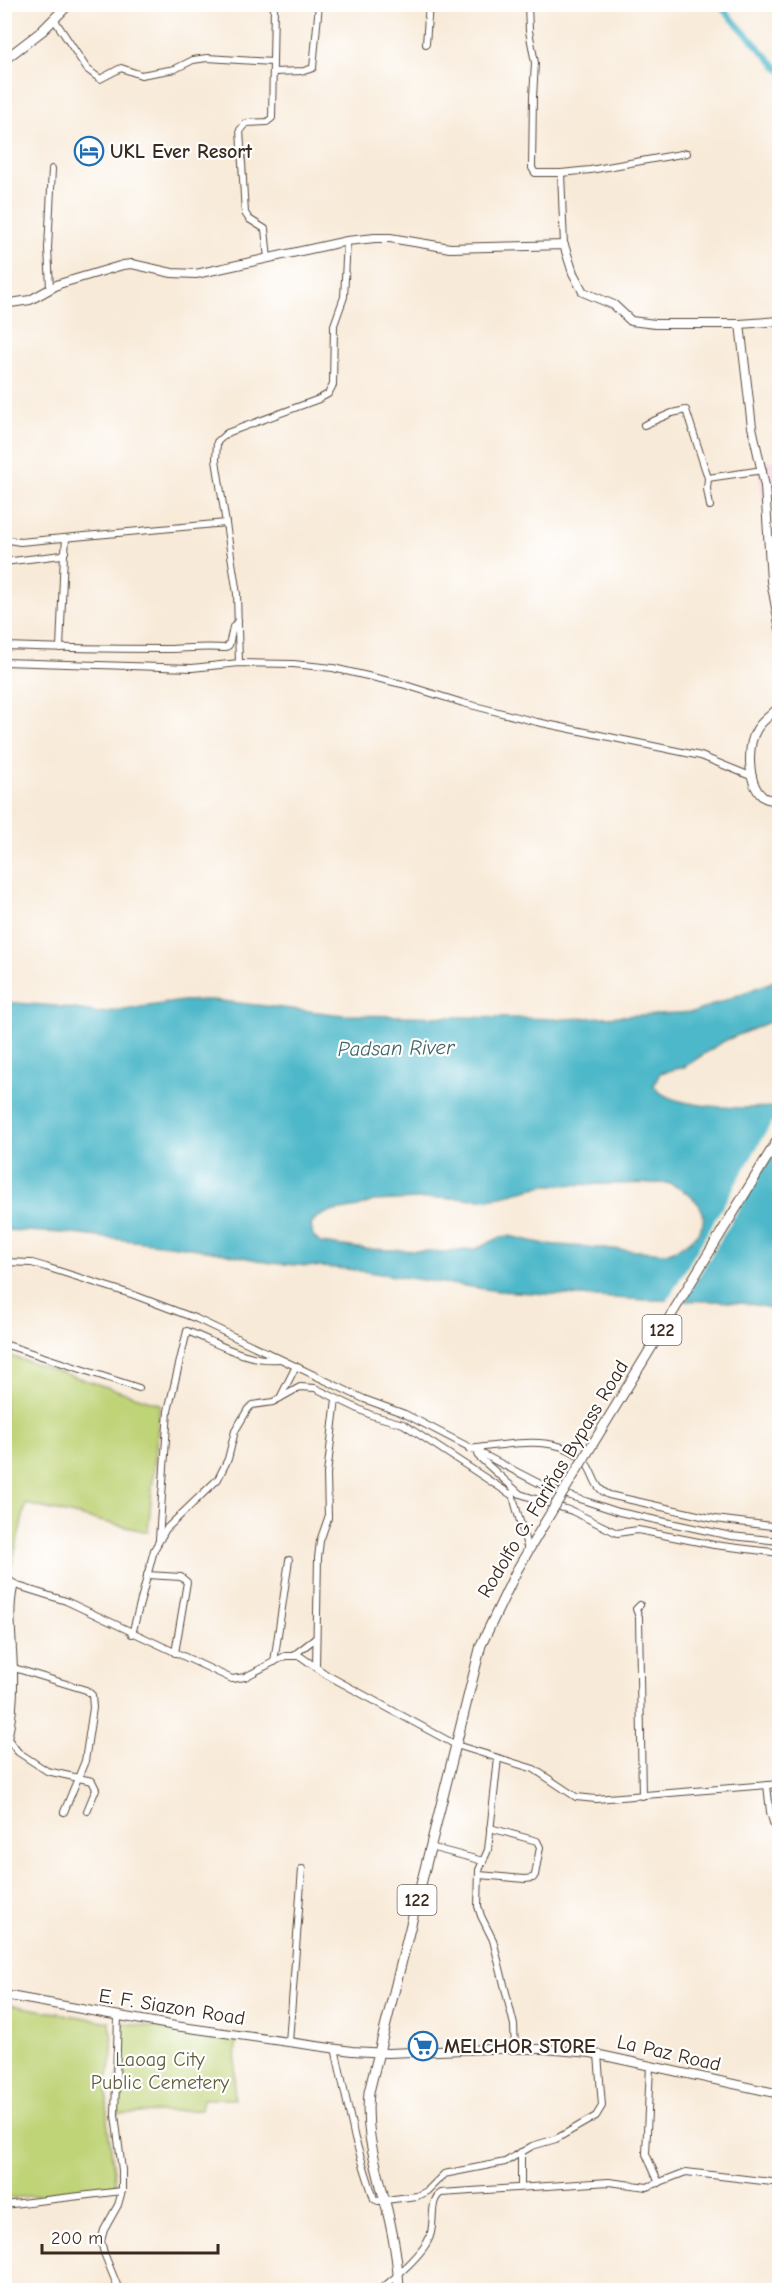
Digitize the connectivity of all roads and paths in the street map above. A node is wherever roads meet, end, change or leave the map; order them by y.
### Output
1 (69, 4) edge
2 (319, 4) edge
3 (429, 4) edge
4 (528, 4) edge
5 (776, 4) edge
6 (274, 5) edge
7 (780, 13) edge
8 (54, 19) junction
9 (426, 44) dead end
10 (4, 60) edge
11 (273, 62) junction
12 (273, 72) junction
13 (687, 153) dead end
14 (52, 169) dead end
15 (561, 173) junction
16 (347, 241) junction
17 (564, 245) junction
18 (268, 259) junction
19 (50, 288) junction
20 (4, 304) edge
21 (780, 321) edge
22 (740, 324) junction
23 (644, 425) dead end
24 (763, 470) junction
25 (708, 478) junction
26 (710, 506) dead end
27 (226, 523) junction
28 (66, 538) junction
29 (4, 539) edge
30 (780, 539) edge
31 (769, 541) junction
32 (64, 554) junction
33 (4, 562) edge
34 (238, 621) junction
35 (780, 629) edge
36 (4, 646) edge
37 (60, 648) junction
38 (4, 662) edge
39 (239, 663) junction
40 (780, 705) edge
41 (753, 777) junction
42 (780, 800) edge
43 (780, 1136) edge
44 (4, 1262) edge
45 (4, 1344) edge
46 (280, 1359) junction
47 (296, 1366) junction
48 (139, 1388) dead end
49 (279, 1399) junction
50 (336, 1399) junction
51 (469, 1449) junction
52 (511, 1487) junction
53 (513, 1496) junction
54 (780, 1527) edge
55 (159, 1539) junction
56 (780, 1541) edge
57 (528, 1550) junction
58 (780, 1553) edge
59 (289, 1560) dead end
60 (147, 1575) junction
61 (4, 1577) edge
62 (15, 1584) junction
63 (4, 1593) edge
64 (12, 1597) junction
65 (640, 1605) dead end
66 (132, 1634) junction
67 (316, 1638) junction
68 (175, 1653) junction
69 (294, 1655) junction
70 (274, 1662) junction
71 (316, 1666) junction
72 (14, 1668) junction
73 (456, 1745) junction
74 (498, 1758) junction
75 (77, 1776) junction
76 (780, 1784) edge
77 (767, 1785) junction
78 (642, 1796) junction
79 (87, 1811) dead end
80 (64, 1812) dead end
81 (490, 1828) junction
82 (430, 1847) junction
83 (780, 1847) edge
84 (483, 1861) junction
85 (302, 1869) dead end
86 (479, 1875) junction
87 (4, 1995) edge
88 (118, 2016) junction
89 (289, 2042) junction
90 (335, 2048) junction
91 (514, 2049) junction
92 (378, 2053) junction
93 (598, 2054) junction
94 (650, 2066) junction
95 (780, 2094) edge
96 (522, 2152) junction
97 (659, 2183) junction
98 (780, 2183) edge
99 (521, 2187) junction
100 (122, 2191) junction
101 (385, 2199) junction
102 (4, 2205) edge
103 (399, 2276) junction
104 (119, 2290) edge
105 (380, 2290) edge
106 (399, 2290) edge

1 - 8 main road
2 - 12 street
3 - 9 street
4 - 15 street
5 - 7 main road
6 - 11 street
8 - 10 main road
8 - 11 street
11 - 12 street
12 - 18 street
13 - 15 street
14 - 19 street
15 - 17 street
16 - 17 street
16 - 18 street
16 - 27 street
17 - 22 street
18 - 19 street
19 - 20 street
21 - 22 street
22 - 24 street
23 - 25 street
24 - 25 street
24 - 31 street
25 - 26 street
27 - 28 street
27 - 34 street
28 - 29 street
28 - 32 street
30 - 31 street
31 - 35 street
32 - 33 street
32 - 37 street
34 - 37 street
34 - 39 street
36 - 37 street
38 - 39 street
39 - 41 street
40 - 41 street
41 - 42 street
43 - 57 main road, Rodolfo G. Fariñas Bypass Road / 122, bridge
44 - 46 street
45 - 48 street
46 - 47 street
46 - 55 street
47 - 49 street
47 - 51 street
49 - 50 street
49 - 55 street
50 - 53 street
50 - 67 street
51 - 52 street
51 - 54 street
51 - 56 street
52 - 53 street
52 - 58 street
53 - 57 street
55 - 60 street
57 - 73 main road, Rodolfo G. Fariñas Bypass Road / 122
59 - 70 street
60 - 66 street
60 - 68 street
61 - 62 street
62 - 64 street
62 - 66 street
63 - 64 street
64 - 72 street
65 - 78 street
66 - 68 street
67 - 69 street
67 - 71 street
68 - 70 street
69 - 70 street
69 - 71 street
71 - 73 street
72 - 75 street
72 - 75 street
73 - 74 street
73 - 82 main road, Rodolfo G. Fariñas Bypass Road / 122
74 - 78 street
74 - 81 street
75 - 79 street
75 - 80 street
76 - 77 street
77 - 78 street
77 - 83 street
81 - 84 street
81 - 86 street
82 - 84 street
82 - 92 main road, Rodolfo G. Fariñas Bypass Road / 122
84 - 86 street
85 - 89 street
86 - 91 street
87 - 88 street, E. F. Siazon Road
88 - 89 street, E. F. Siazon Road
88 - 100 street
89 - 90 street, E. F. Siazon Road
90 - 92 street, La Paz Road
90 - 101 street
91 - 92 street, La Paz Road
91 - 93 street, La Paz Road
92 - 101 main road, Rodolfo G. Fariñas Bypass Road / 122
93 - 94 street, La Paz Road
93 - 96 street
94 - 95 street, La Paz Road
94 - 97 street
96 - 99 street
96 - 101 street
97 - 98 street
97 - 99 street
99 - 103 street
100 - 102 street
100 - 104 street
101 - 103 main road, Rodolfo G. Fariñas Bypass Road / 122
103 - 105 street
103 - 106 main road, Rodolfo G. Fariñas Bypass Road / 122

